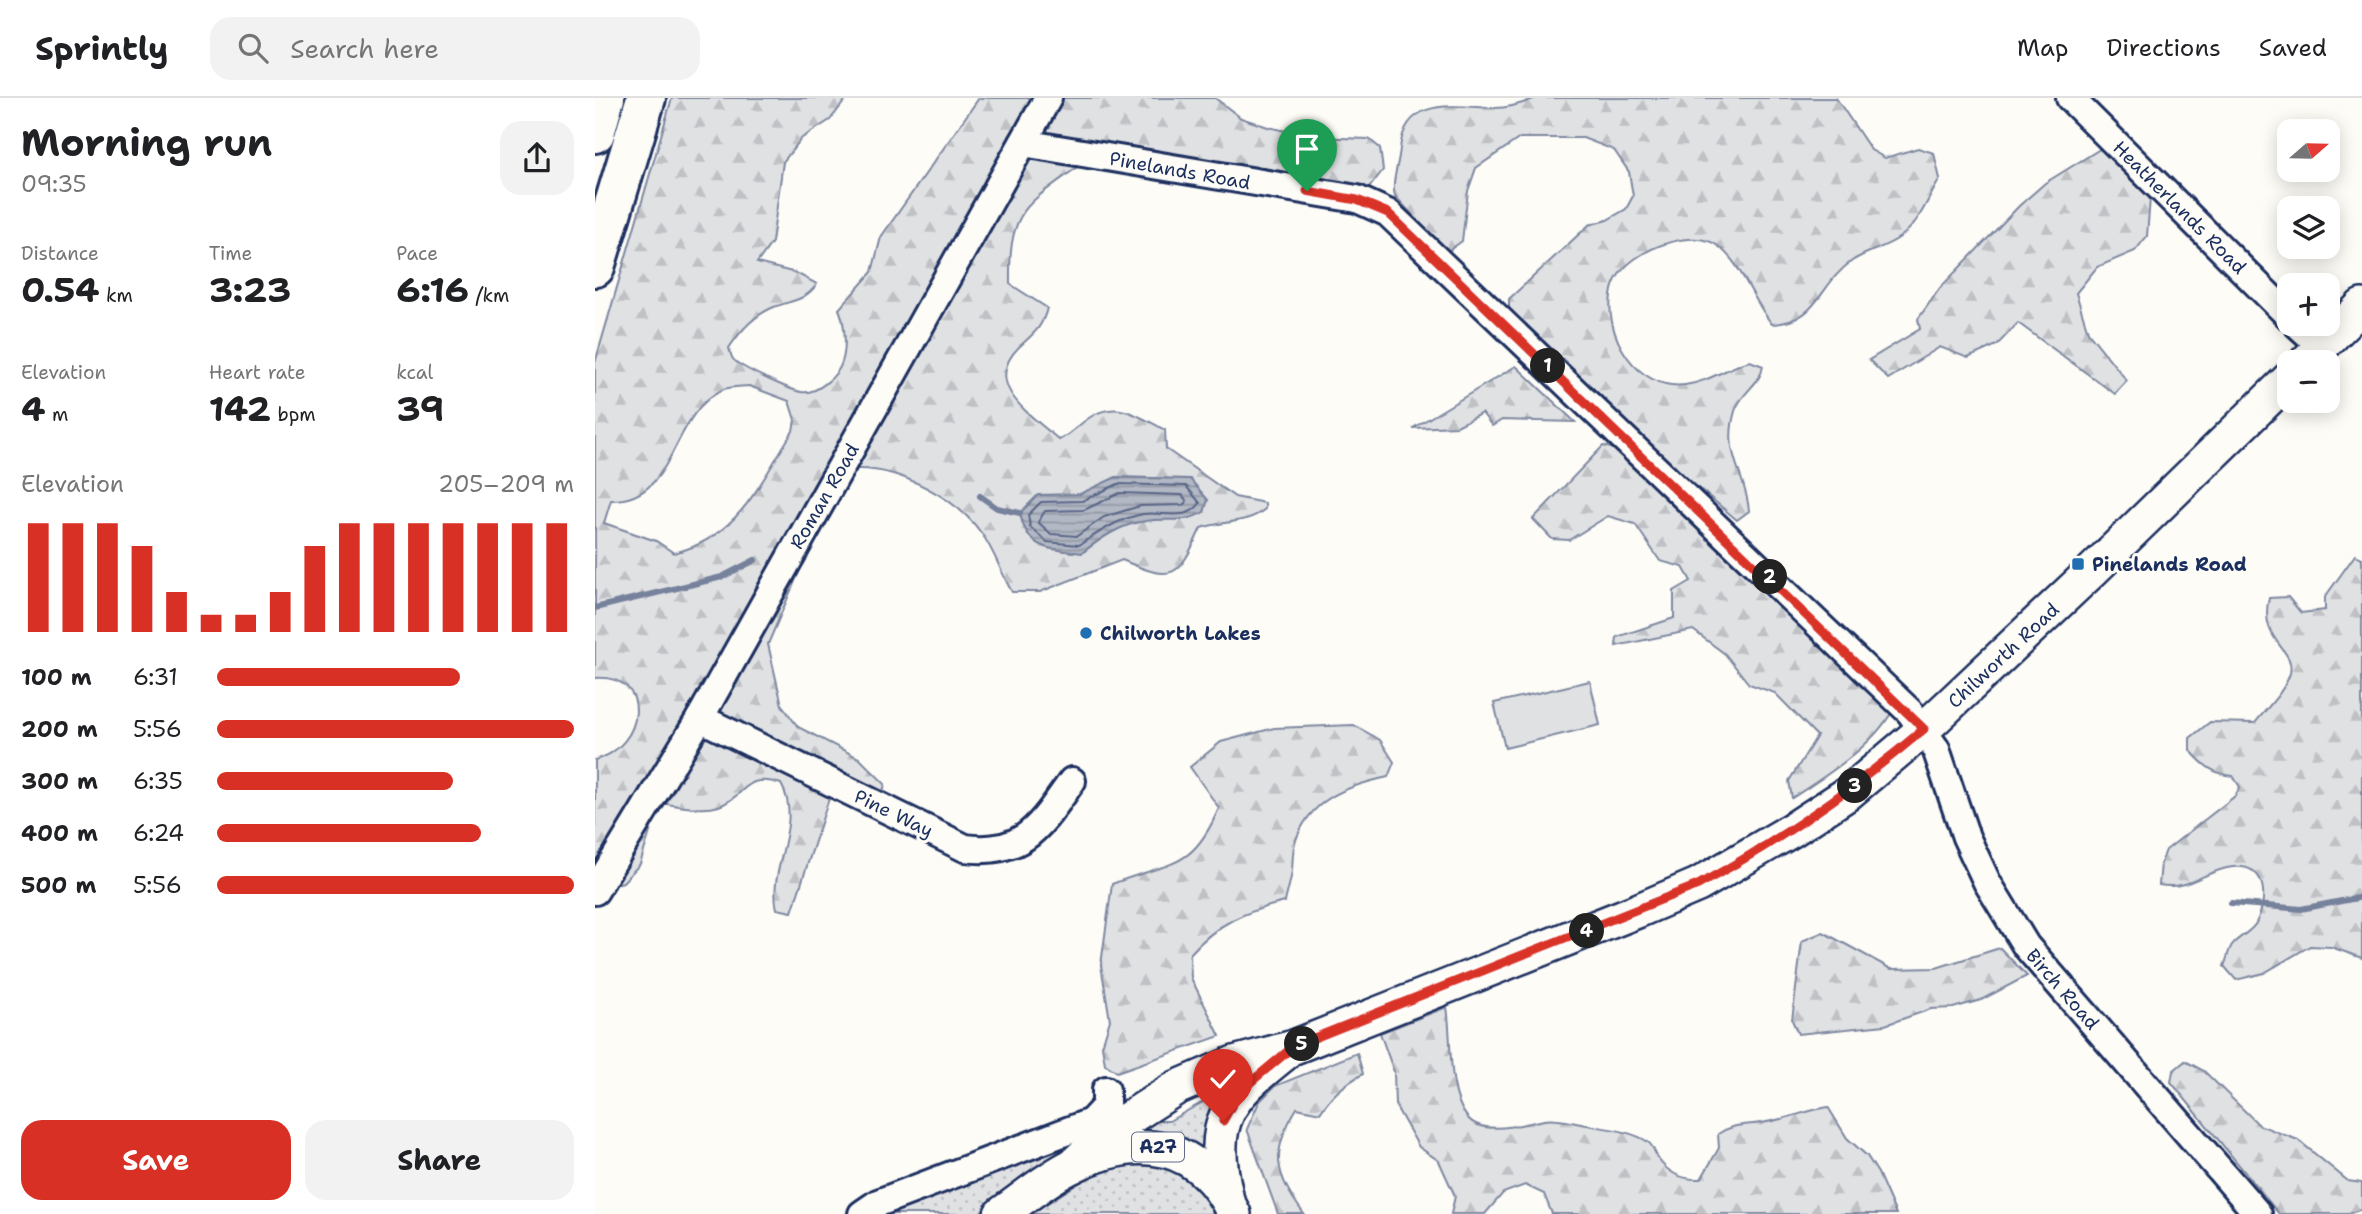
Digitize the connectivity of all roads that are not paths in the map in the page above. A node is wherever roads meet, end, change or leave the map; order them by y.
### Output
1 (605, 98) edge
2 (646, 98) edge
3 (1048, 98) edge
4 (2070, 98) edge
5 (595, 133) edge
6 (1023, 143) junction
7 (595, 267) edge
8 (2277, 304) edge
9 (2362, 306) edge
10 (2318, 350) edge
11 (2277, 391) edge
12 (700, 718) junction
13 (1924, 729) junction
14 (1072, 781) dead end
15 (595, 891) edge
16 (1294, 1046) junction
17 (1106, 1090) dead end
18 (1072, 1166) junction
19 (1230, 1206) edge
20 (862, 1214) edge
21 (1001, 1214) edge
22 (2258, 1214) edge

1 - 5 highway
2 - 7 highway
3 - 6 street, Roman Road
4 - 8 street, Heatherlands Road
6 - 12 street, Roman Road
6 - 13 street, Pinelands Road
9 - 10 main road
11 - 13 main road, Chilworth Road / A27
12 - 14 street, Pine Way
12 - 15 street, Roman Road
13 - 16 main road, Chilworth Road / A27
13 - 22 street, Birch Road
16 - 18 main road, Chilworth Road / A27
16 - 19 main road, Chilworth Road / A27
17 - 20 street
18 - 19 main road, A27
18 - 21 main road, A27

